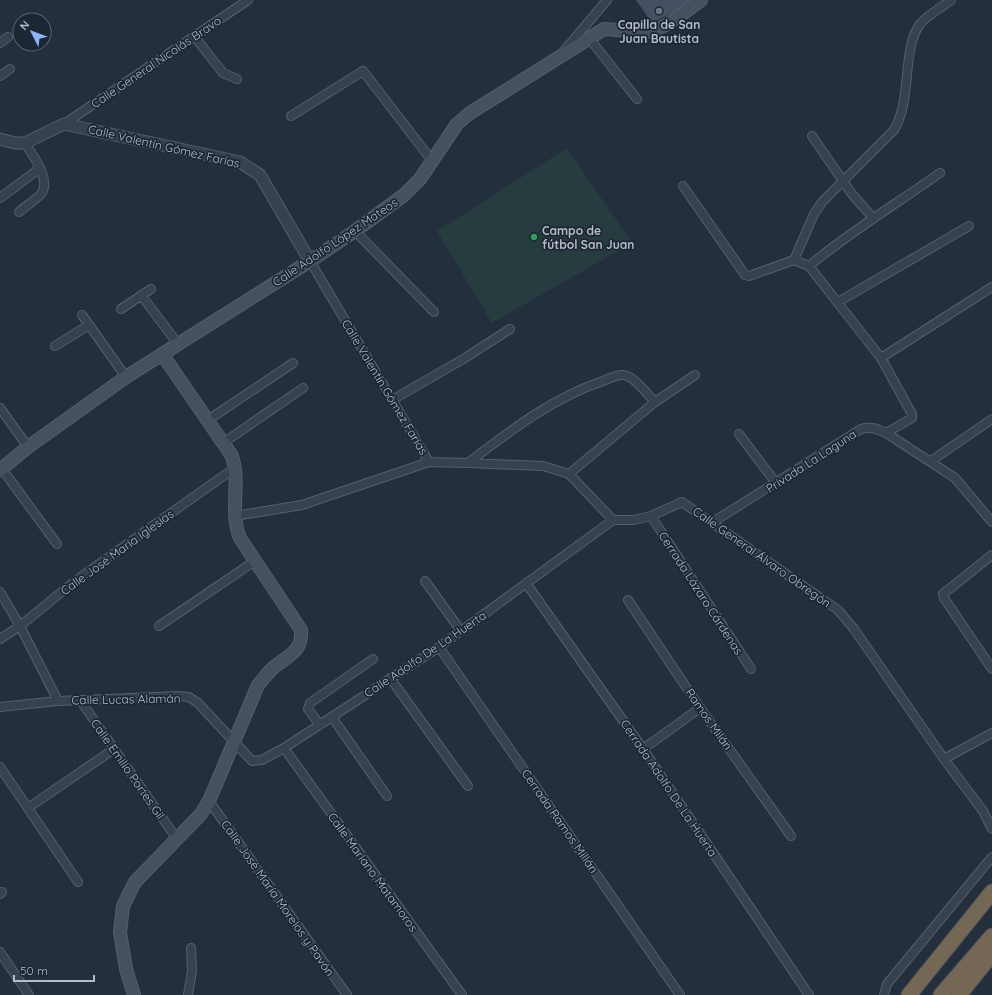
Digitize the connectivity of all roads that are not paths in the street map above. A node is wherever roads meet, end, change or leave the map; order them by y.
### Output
1 (248, 0) edge
2 (607, 0) edge
3 (701, 0) edge
4 (951, 0) edge
5 (194, 36) junction
6 (8, 37) dead end
7 (589, 38) junction
8 (0, 43) edge
9 (558, 58) junction
10 (10, 69) dead end
11 (0, 76) edge
12 (237, 79) dead end
13 (637, 99) dead end
14 (291, 116) dead end
15 (64, 124) junction
16 (812, 136) dead end
17 (0, 139) edge
18 (24, 143) junction
19 (433, 162) junction
20 (39, 168) junction
21 (940, 172) dead end
22 (843, 181) junction
23 (683, 186) dead end
24 (0, 198) edge
25 (19, 212) dead end
26 (872, 217) junction
27 (969, 226) dead end
28 (355, 231) junction
29 (794, 260) junction
30 (310, 261) junction
31 (809, 266) junction
32 (992, 286) edge
33 (151, 289) dead end
34 (141, 295) junction
35 (838, 302) junction
36 (121, 309) dead end
37 (434, 312) dead end
38 (82, 315) dead end
39 (89, 325) junction
40 (510, 329) dead end
41 (178, 344) junction
42 (55, 346) dead end
43 (162, 354) junction
44 (881, 358) junction
45 (293, 363) dead end
46 (695, 375) dead end
47 (126, 377) junction
48 (303, 388) dead end
49 (392, 400) junction
50 (655, 402) junction
51 (0, 408) edge
52 (992, 419) edge
53 (208, 420) junction
54 (886, 433) junction
55 (739, 434) dead end
56 (223, 443) junction
57 (28, 447) junction
58 (931, 461) junction
59 (429, 462) junction
60 (468, 463) junction
61 (236, 467) junction
62 (1, 470) edge
63 (569, 474) junction
64 (776, 483) junction
65 (235, 516) junction
66 (650, 516) junction
67 (612, 520) junction
68 (713, 522) junction
69 (992, 522) edge
70 (56, 544) dead end
71 (992, 555) edge
72 (255, 561) junction
73 (424, 581) dead end
74 (526, 583) junction
75 (0, 592) edge
76 (628, 600) dead end
77 (20, 626) junction
78 (159, 626) dead end
79 (461, 631) junction
80 (0, 639) edge
81 (439, 647) junction
82 (372, 659) dead end
83 (751, 669) dead end
84 (992, 669) edge
85 (390, 678) junction
86 (80, 700) junction
87 (58, 701) junction
88 (0, 707) edge
89 (700, 708) junction
90 (332, 717) junction
91 (320, 725) junction
92 (992, 733) edge
93 (234, 742) junction
94 (284, 748) junction
95 (114, 749) junction
96 (643, 749) junction
97 (944, 759) junction
98 (0, 767) edge
99 (468, 786) dead end
100 (387, 796) dead end
101 (209, 801) junction
102 (28, 808) junction
103 (992, 829) edge
104 (791, 836) dead end
105 (177, 839) junction
106 (992, 857) edge
107 (78, 882) dead end
108 (992, 892) edge
109 (992, 907) edge
110 (992, 936) edge
111 (191, 948) dead end
112 (0, 952) edge
113 (992, 954) edge
114 (29, 995) edge
115 (134, 995) edge
116 (188, 995) edge
117 (347, 995) edge
118 (462, 995) edge
119 (680, 995) edge
120 (809, 995) edge
121 (884, 995) edge
122 (909, 995) edge
123 (922, 995) edge
124 (941, 995) edge
125 (959, 995) edge

1 - 5 street, Calle General Nicolás Bravo
2 - 9 street
3 - 7 main road, Calle Adolfo López Mateos
4 - 22 street
5 - 12 street
5 - 15 street, Calle General Nicolás Bravo
6 - 8 street
7 - 9 main road, Calle Adolfo López Mateos
7 - 13 street
9 - 19 main road, Calle Adolfo López Mateos
10 - 11 street
14 - 19 street
15 - 18 street
15 - 30 street, Calle Valentín Gómez Farías
16 - 22 street
17 - 18 street
18 - 20 street
19 - 28 main road, Calle Adolfo López Mateos
20 - 24 street
20 - 25 street
21 - 26 street
22 - 26 street
22 - 29 street
23 - 29 street
26 - 31 street
27 - 35 street
28 - 30 main road, Calle Adolfo López Mateos
28 - 37 street
29 - 31 street
30 - 41 main road, Calle Adolfo López Mateos
30 - 49 street, Calle Valentín Gómez Farías
31 - 35 street
32 - 44 street
33 - 34 street
34 - 36 street
34 - 41 street
35 - 44 street
38 - 39 street
39 - 42 street
39 - 47 street
40 - 49 street
41 - 43 main road, Calle Adolfo López Mateos
43 - 47 main road, Calle Adolfo López Mateos
43 - 53 main road
44 - 54 street
45 - 53 street
46 - 50 street
47 - 57 main road, Calle Adolfo López Mateos
48 - 56 street
49 - 59 street, Calle Valentín Gómez Farías
50 - 60 street
50 - 63 street
51 - 57 street
52 - 58 street
53 - 56 main road
54 - 58 street, Privada La Laguna
54 - 64 street, Privada La Laguna
55 - 64 street
56 - 61 main road
57 - 62 main road, Calle Adolfo López Mateos
58 - 69 street, Privada La Laguna
59 - 60 street
59 - 65 street
60 - 63 street
61 - 65 main road
61 - 77 street, Calle José María Iglesias
62 - 70 street
63 - 67 street
64 - 68 street, Privada La Laguna
65 - 72 main road
66 - 67 street, Calle General Álvaro Obregón
66 - 68 street, Calle General Álvaro Obregón
66 - 83 street, Cerrada Lázaro Cárdenas
67 - 74 street, Calle Adolfo De La Huerta
68 - 97 street, Calle General Álvaro Obregón
71 - 84 street
72 - 78 street
72 - 93 main road
73 - 79 street
74 - 79 street, Calle Adolfo De La Huerta
74 - 96 street, Cerrada Adolfo De La Huerta
75 - 77 street
76 - 89 street, Ramos Milán
77 - 80 street, Calle José María Iglesias
77 - 87 street
79 - 81 street, Calle Adolfo De La Huerta
81 - 85 street, Calle Adolfo De La Huerta
81 - 119 street, Cerrada Ramos Millán
82 - 91 street
85 - 90 street, Calle Adolfo De La Huerta
85 - 99 street
86 - 87 street, Calle Lucas Alamán
86 - 93 street, Calle Lucas Alamán
86 - 95 street, Calle Emilio Portes Gil
87 - 88 street, Calle Lucas Alamán
89 - 96 street
89 - 104 street, Ramos Milán
90 - 91 street, Calle Adolfo De La Huerta
90 - 100 street
91 - 94 street, Calle Adolfo De La Huerta
92 - 97 street
93 - 94 street, Calle Adolfo De La Huerta
93 - 101 main road
94 - 118 street, Calle Mariano Matamoros
95 - 102 street
95 - 105 street, Calle Emilio Portes Gil
96 - 120 street, Cerrada Adolfo De La Huerta
97 - 103 street, Calle General Álvaro Obregón
98 - 102 street
101 - 105 main road
101 - 117 street, Calle José María Morelos y Pavón
102 - 107 street
105 - 115 main road
106 - 121 street
108 - 122 highway
109 - 123 highway
110 - 124 highway
111 - 116 street
112 - 114 street
113 - 125 highway

